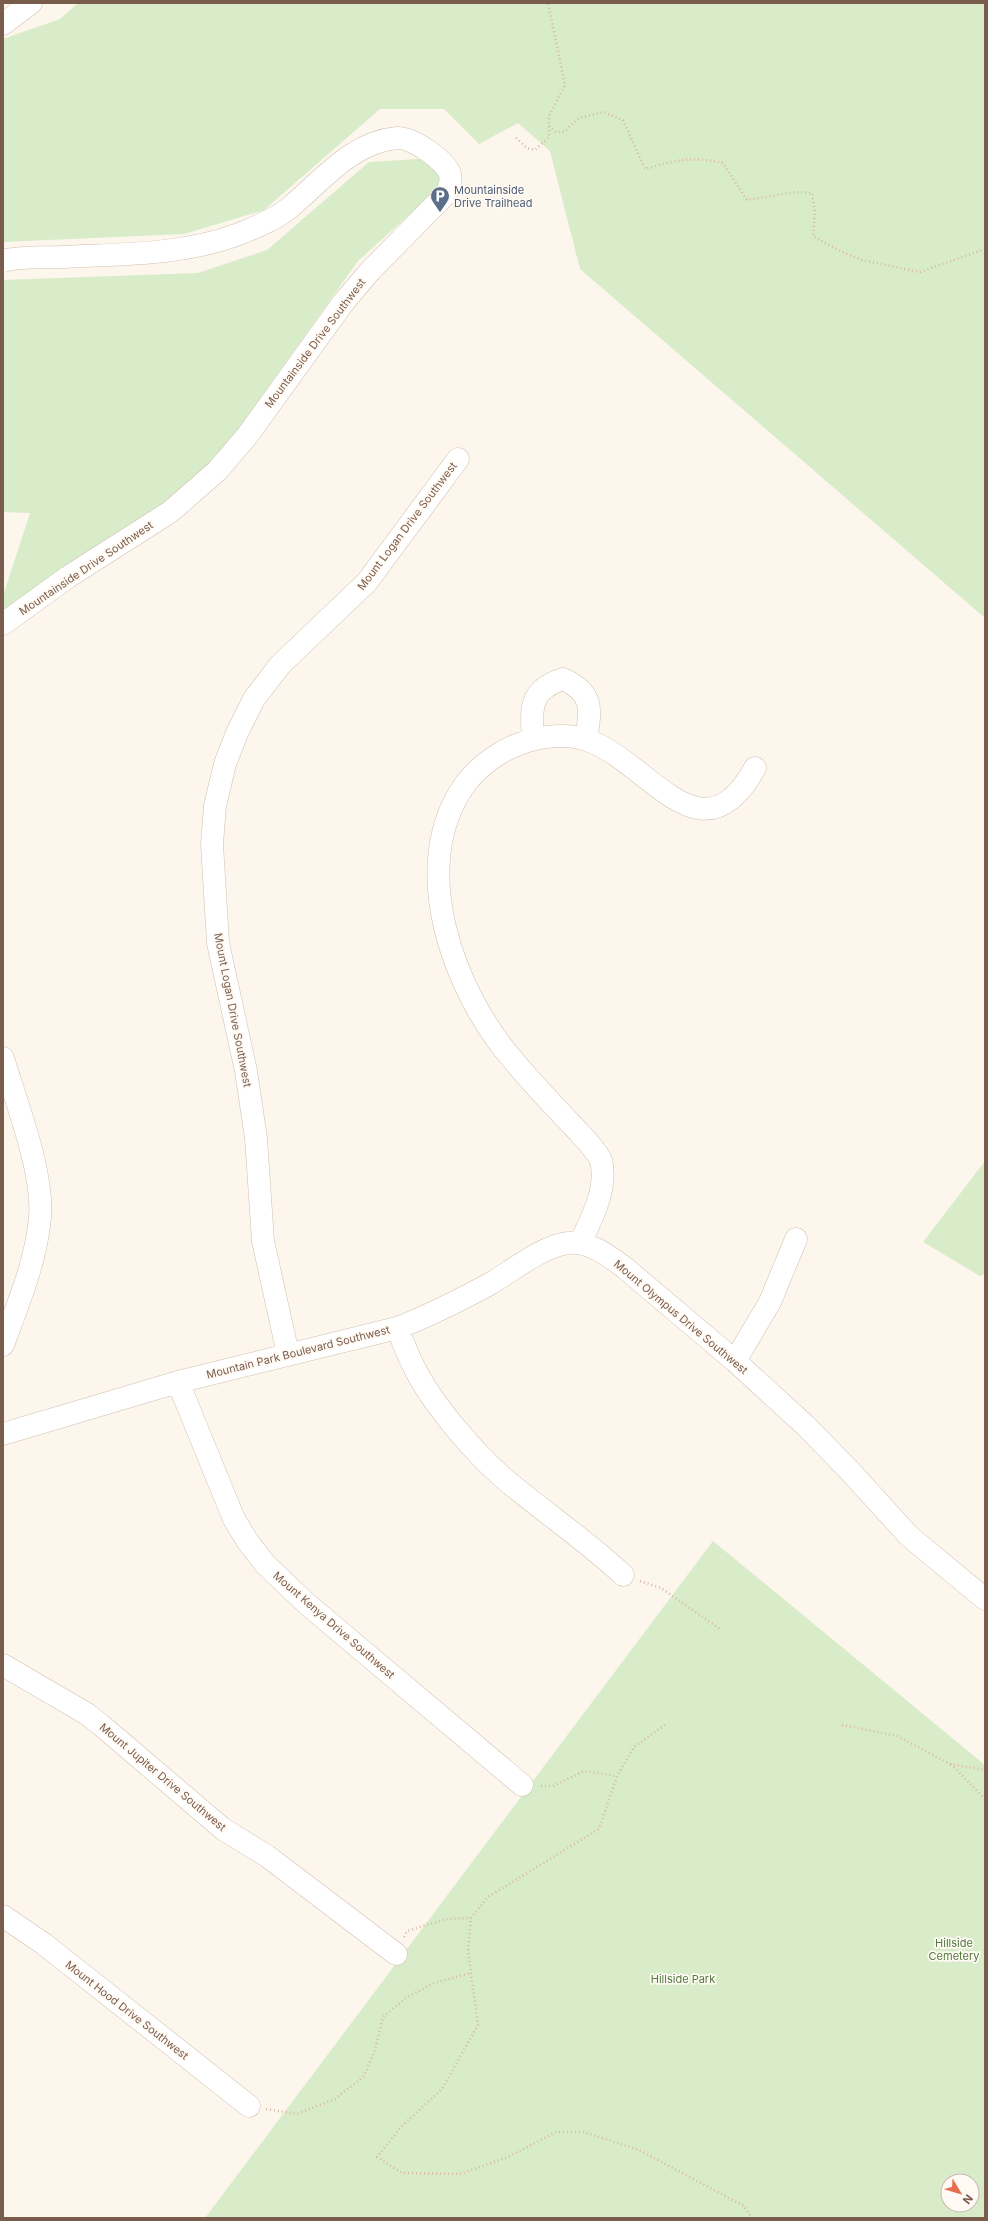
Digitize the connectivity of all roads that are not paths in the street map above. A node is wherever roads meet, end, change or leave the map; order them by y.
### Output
1 (31, 3) edge
2 (3, 24) edge
3 (3, 261) edge
4 (458, 459) dead end
5 (3, 624) edge
6 (533, 739) junction
7 (586, 740) junction
8 (755, 768) dead end
9 (3, 1058) edge
10 (796, 1239) dead end
11 (580, 1243) junction
12 (397, 1328) junction
13 (3, 1345) edge
14 (288, 1354) junction
15 (735, 1361) junction
16 (178, 1382) junction
17 (3, 1434) edge
18 (622, 1575) road end
19 (985, 1599) edge
20 (3, 1664) edge
21 (522, 1785) road end
22 (3, 1916) edge
23 (396, 1954) road end
24 (248, 2106) road end

1 - 2 street
3 - 5 street, Mountainside Drive Southwest
4 - 14 street, Mount Logan Drive Southwest
6 - 7 street
6 - 7 street
6 - 11 street
7 - 8 street
9 - 13 street
10 - 15 street
11 - 12 street, Mountain Park Boulevard Southwest
11 - 15 street, Mount Olympus Drive Southwest
12 - 14 street, Mountain Park Boulevard Southwest
12 - 18 street
14 - 16 street, Mountain Park Boulevard Southwest
15 - 19 street, Mount Olympus Drive Southwest
16 - 17 street, Mountain Park Boulevard Southwest
16 - 21 street, Mount Kenya Drive Southwest
20 - 23 street, Mount Jupiter Drive Southwest
22 - 24 street, Mount Hood Drive Southwest

